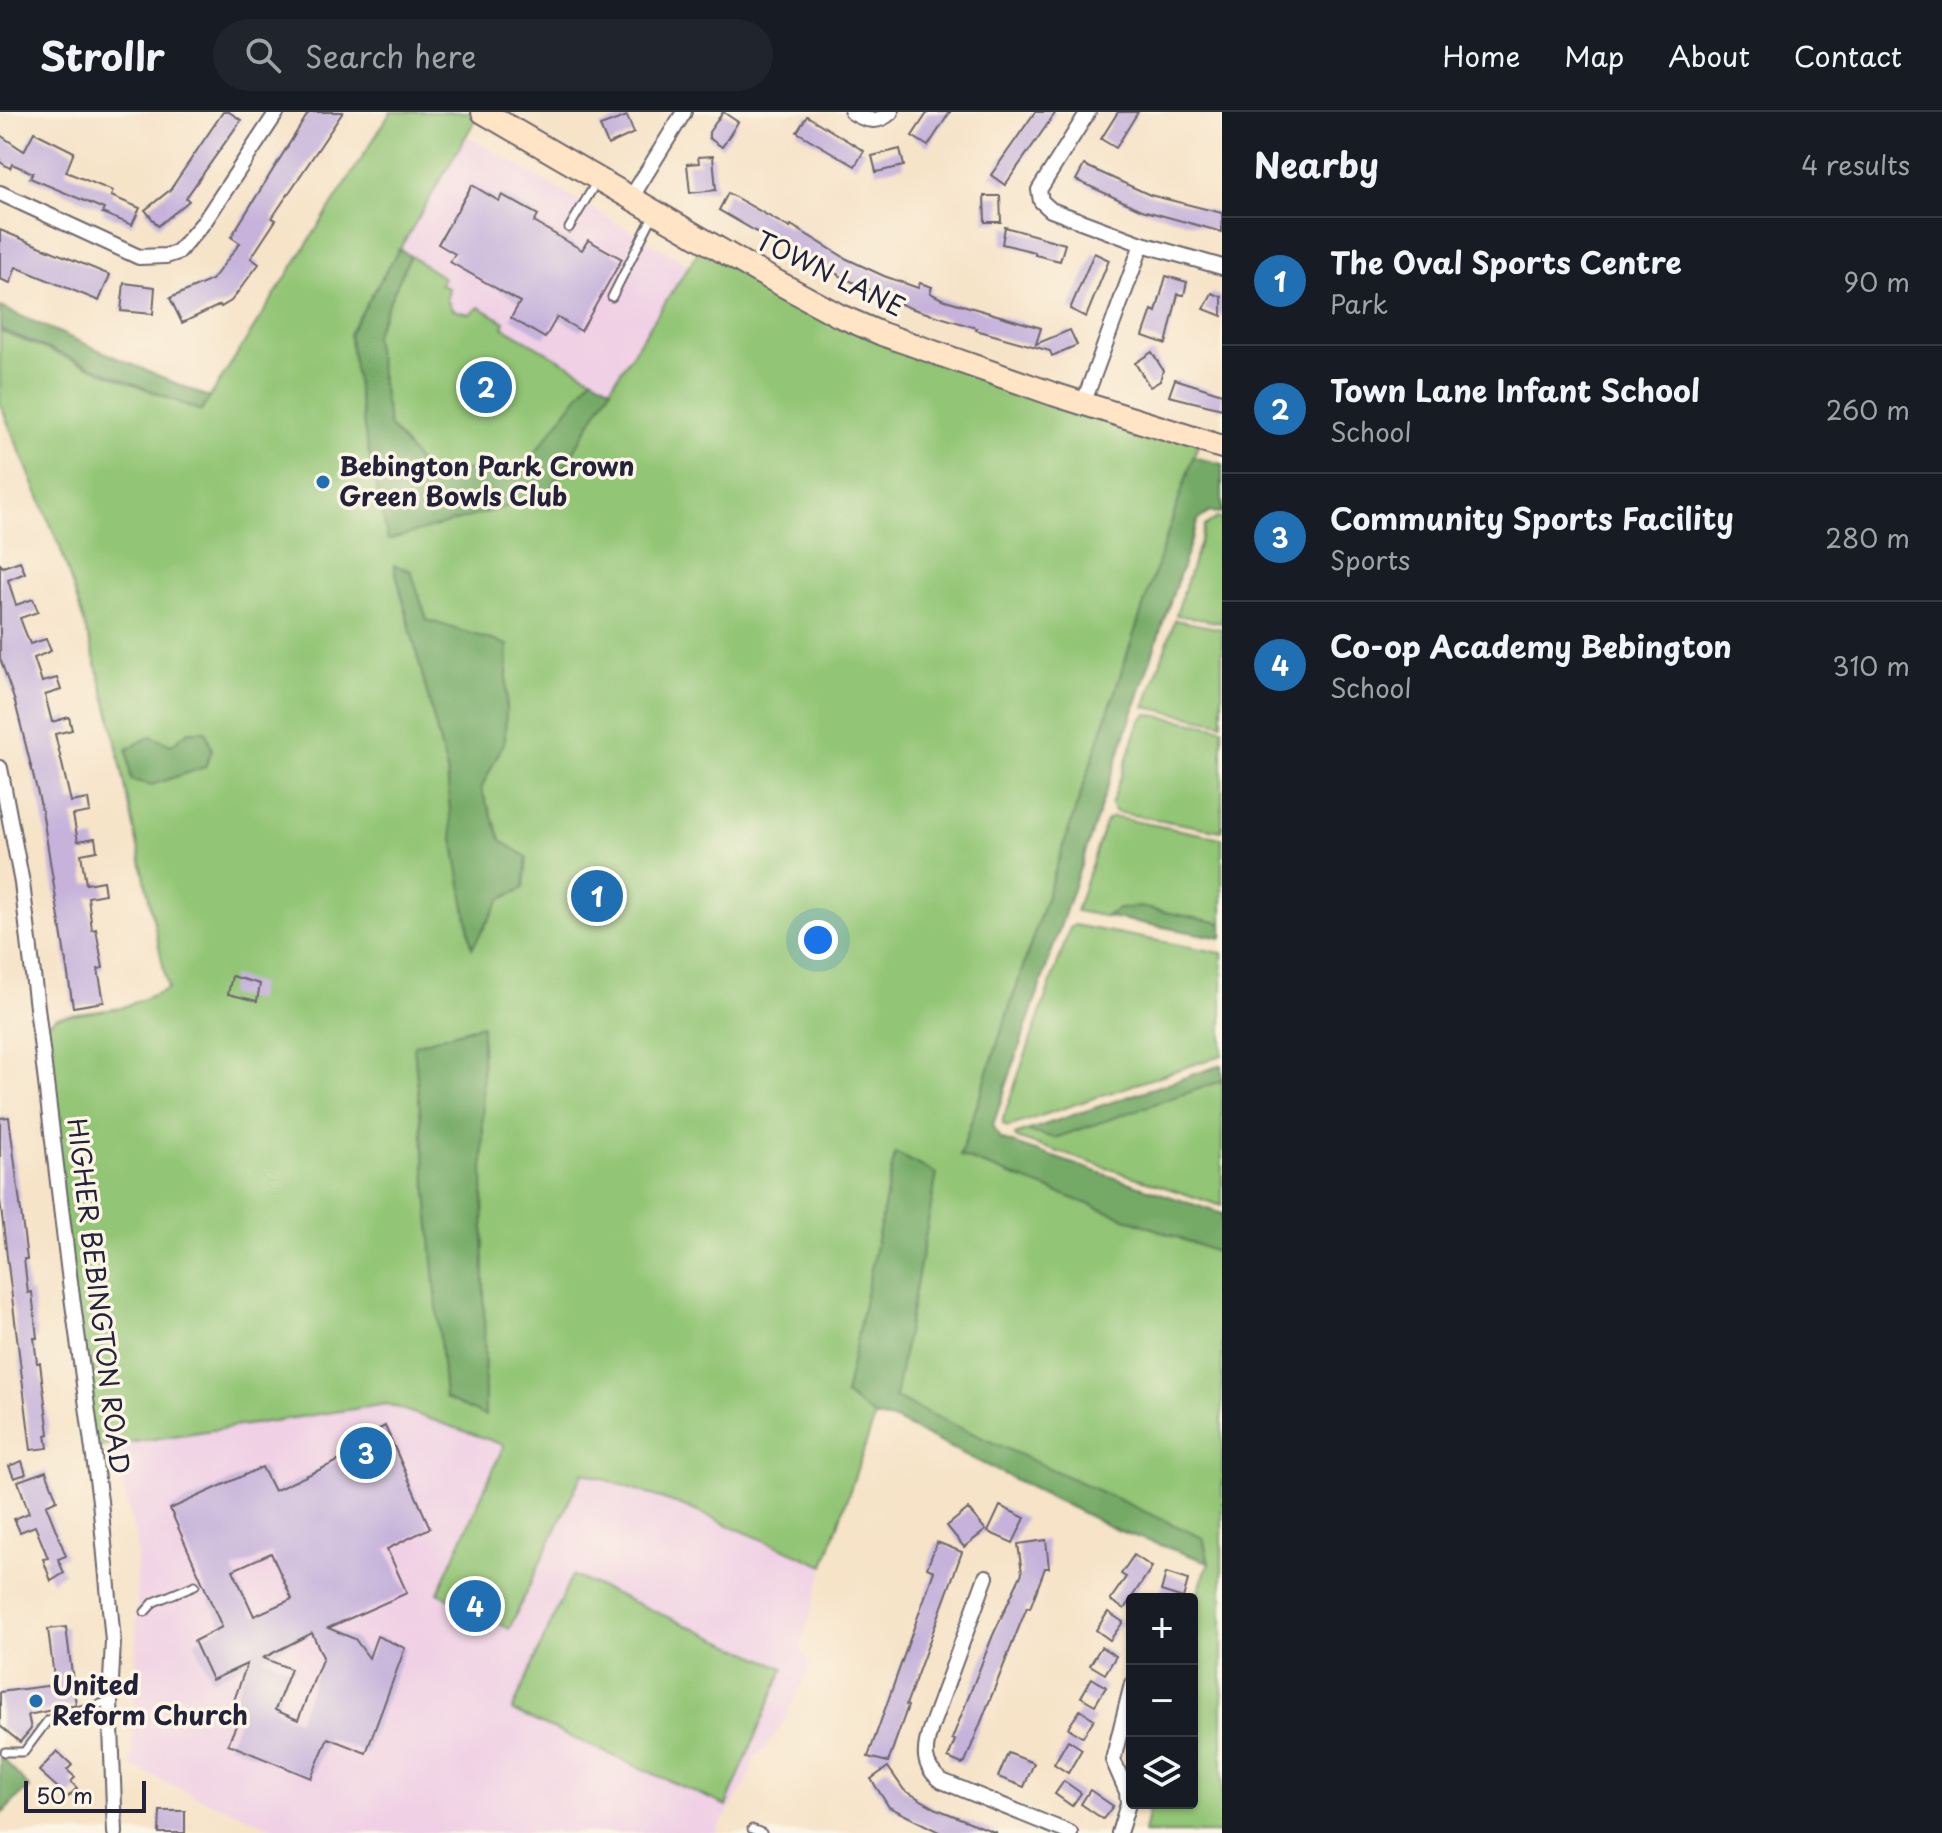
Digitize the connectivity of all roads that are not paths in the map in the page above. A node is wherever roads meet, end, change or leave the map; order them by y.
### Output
1 (277, 112) edge
2 (483, 112) edge
3 (684, 112) edge
4 (852, 112) edge
5 (891, 112) edge
6 (1088, 112) edge
7 (598, 179) junction
8 (0, 193) edge
9 (631, 198) junction
10 (655, 212) junction
11 (569, 228) dead end
12 (1142, 244) junction
13 (1222, 267) edge
14 (612, 297) dead end
15 (1083, 404) junction
16 (1222, 447) edge
17 (0, 768) edge
18 (986, 1577) dead end
19 (195, 1585) dead end
20 (145, 1612) dead end
21 (110, 1701) junction
22 (1126, 1708) edge
23 (5, 1752) dead end
24 (752, 1829) dead end
25 (115, 1833) edge
26 (762, 1833) edge
27 (1070, 1833) edge
28 (1119, 1833) edge

1 - 8 street
2 - 7 main road, TOWN LANE
3 - 9 street
4 - 5 street
6 - 12 street
7 - 9 main road, TOWN LANE
7 - 11 lane
9 - 10 main road, TOWN LANE
10 - 14 lane
10 - 15 main road, TOWN LANE
12 - 13 street
12 - 15 street
15 - 16 main road, TOWN LANE
17 - 21 street, HIGHER BEBINGTON ROAD
18 - 27 street
19 - 20 lane
21 - 23 lane
21 - 25 street, HIGHER BEBINGTON ROAD
22 - 28 street
24 - 26 lane

